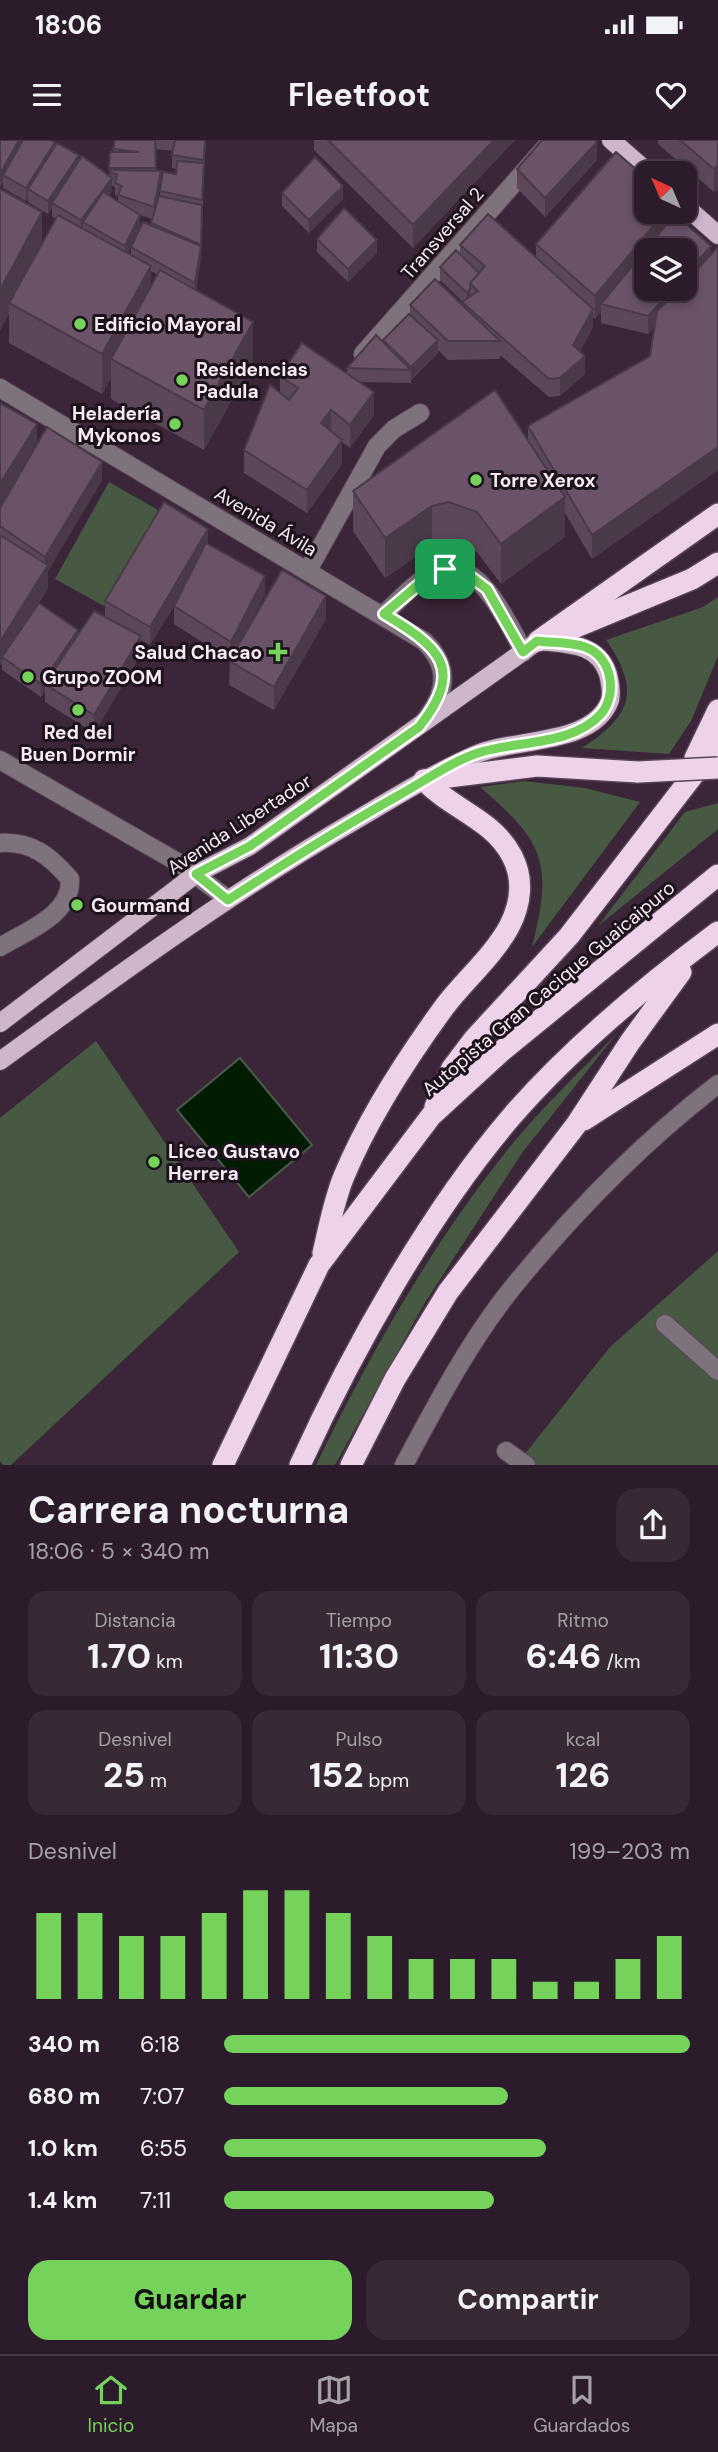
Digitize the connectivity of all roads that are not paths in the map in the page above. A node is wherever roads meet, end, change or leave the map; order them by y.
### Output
1 (552, 140) edge
2 (611, 140) edge
3 (635, 161) edge
4 (697, 216) edge
5 (718, 234) edge
6 (363, 354) edge
7 (0, 388) edge
8 (420, 413) dead end
9 (718, 514) edge
10 (718, 562) edge
11 (308, 570) junction
12 (384, 614) junction
13 (530, 646) junction
14 (718, 710) edge
15 (419, 727) junction
16 (718, 743) edge
17 (0, 761) edge
18 (718, 768) edge
19 (424, 780) junction
20 (682, 788) junction
21 (0, 843) edge
22 (196, 874) junction
23 (718, 875) edge
24 (228, 900) junction
25 (718, 932) edge
26 (701, 945) junction
27 (0, 947) edge
28 (0, 1023) edge
29 (718, 1034) edge
30 (0, 1061) edge
31 (718, 1084) edge
32 (431, 1116) junction
33 (576, 1125) junction
34 (319, 1265) junction
35 (665, 1324) dead end
36 (718, 1371) edge
37 (506, 1451) dead end
38 (223, 1465) edge
39 (300, 1465) edge
40 (351, 1465) edge
41 (404, 1465) edge
42 (526, 1465) edge

1 - 6 street, Transversal 2
2 - 3 main road
4 - 5 main road
7 - 11 street, Avenida Ávila
8 - 11 street
9 - 13 highway
10 - 13 highway
11 - 12 street, Avenida Ávila
12 - 13 street
12 - 15 street, Avenida Ávila
13 - 15 main road, Avenida Libertador
13 - 19 main road
14 - 20 highway
15 - 22 main road, Avenida Libertador
16 - 20 highway
17 - 22 street
18 - 19 highway, bridge
19 - 24 main road
19 - 34 highway
20 - 32 highway
21 - 27 street
22 - 24 street
22 - 28 main road, Avenida Libertador
23 - 32 highway, Autopista Gran Cacique Guaicaipuro
24 - 30 main road
25 - 26 highway
26 - 33 highway
26 - 39 highway
29 - 33 highway
31 - 41 street
32 - 34 highway, Autopista Gran Cacique Guaicaipuro
33 - 40 highway
34 - 38 highway, Autopista Gran Cacique Guaicaipuro
35 - 36 street
37 - 42 street

